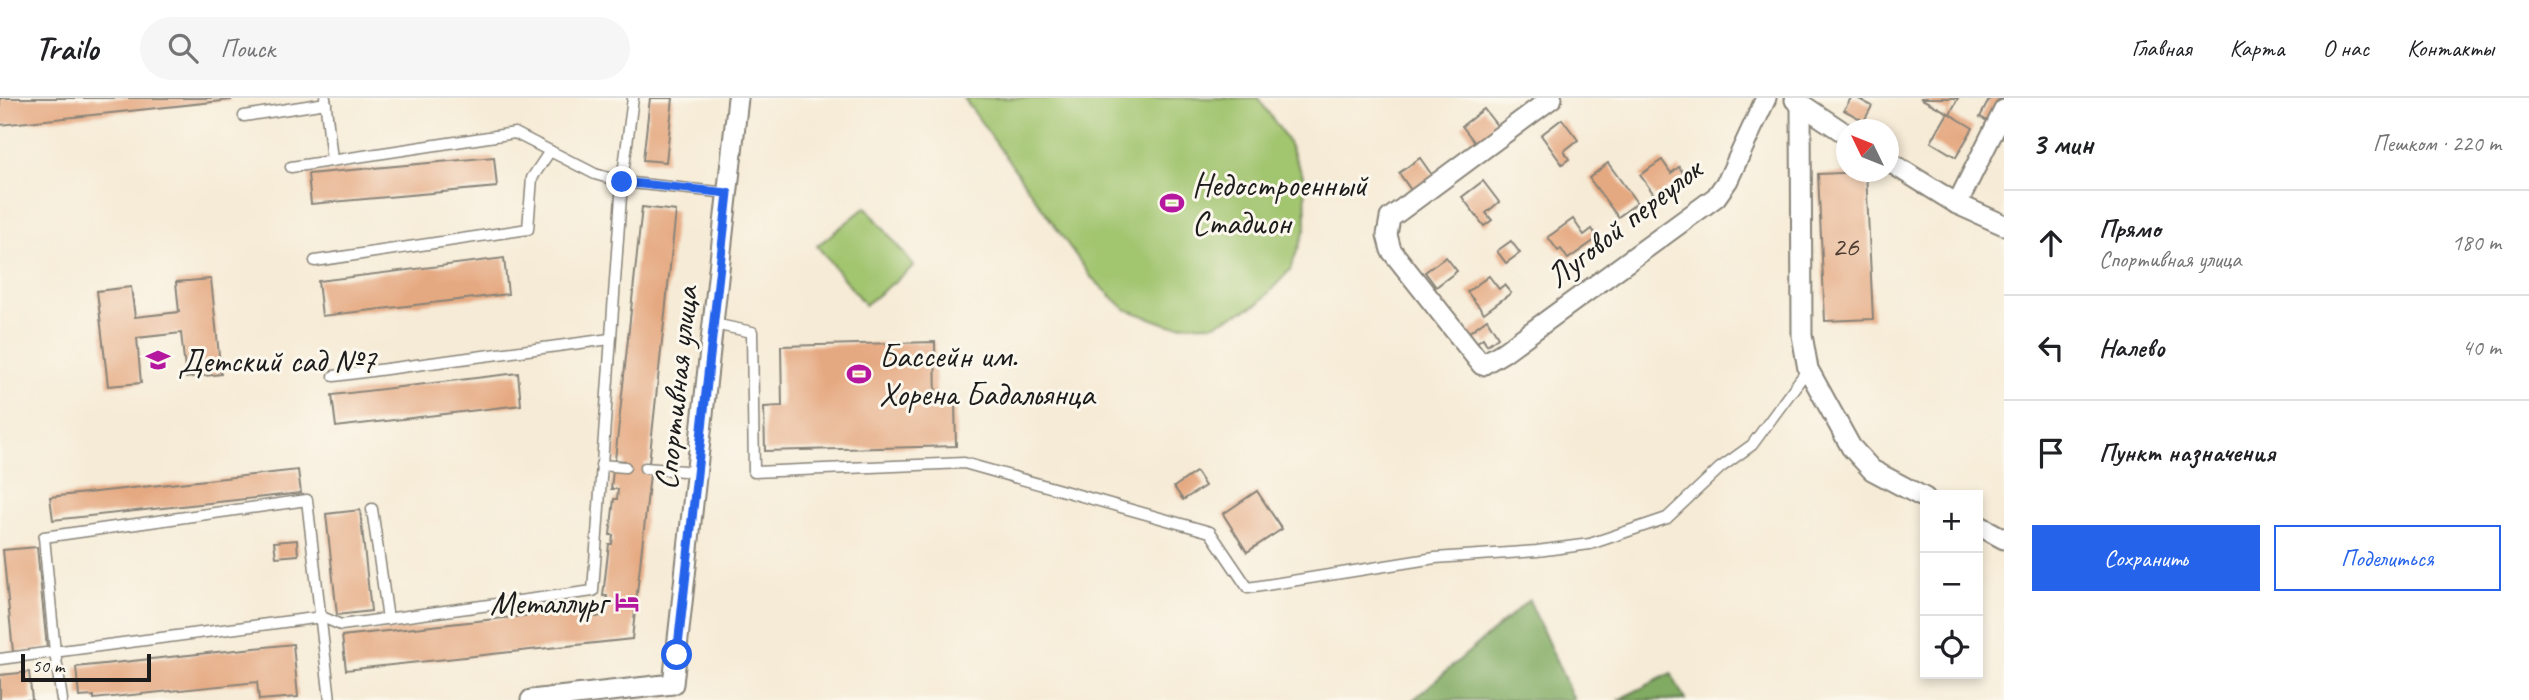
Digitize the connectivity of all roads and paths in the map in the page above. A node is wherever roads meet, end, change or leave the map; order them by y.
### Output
1 (633, 98) edge
2 (738, 98) edge
3 (1552, 98) edge
4 (1766, 98) edge
5 (326, 101) edge
6 (1797, 101) edge
7 (2004, 110) edge
8 (244, 116) dead end
9 (1836, 127) edge
10 (550, 151) junction
11 (332, 160) junction
12 (291, 167) dead end
13 (1899, 169) edge
14 (622, 182) junction
15 (728, 193) junction
16 (1957, 204) junction
17 (2004, 225) edge
18 (314, 261) dead end
19 (714, 324) junction
20 (610, 339) junction
21 (1808, 369) junction
22 (334, 376) dead end
23 (601, 465) junction
24 (625, 467) dead end
25 (645, 468) dead end
26 (697, 472) junction
27 (1920, 495) edge
28 (372, 509) dead end
29 (1983, 528) edge
30 (2004, 539) edge
31 (322, 617) junction
32 (387, 619) junction
33 (55, 652) junction
34 (0, 659) edge
35 (62, 700) edge
36 (330, 700) edge
37 (531, 700) edge

1 - 14 lane
2 - 15 street, Спортивная улица
3 - 4 street, Луговой переулок
5 - 8 lane
5 - 11 lane
6 - 9 street
6 - 21 street
7 - 16 street
10 - 11 lane
10 - 14 lane
10 - 18 lane
11 - 12 lane
13 - 16 street
14 - 15 lane
14 - 20 lane
15 - 19 street, Спортивная улица
16 - 17 street
19 - 21 lane
19 - 26 street, Спортивная улица
20 - 22 lane
20 - 23 lane
21 - 27 street
23 - 24 lane
23 - 32 lane
25 - 26 lane
26 - 37 street, Спортивная улица
28 - 32 lane
29 - 30 street
31 - 32 lane
31 - 33 lane
31 - 33 lane
31 - 36 lane
33 - 34 lane
33 - 35 lane

